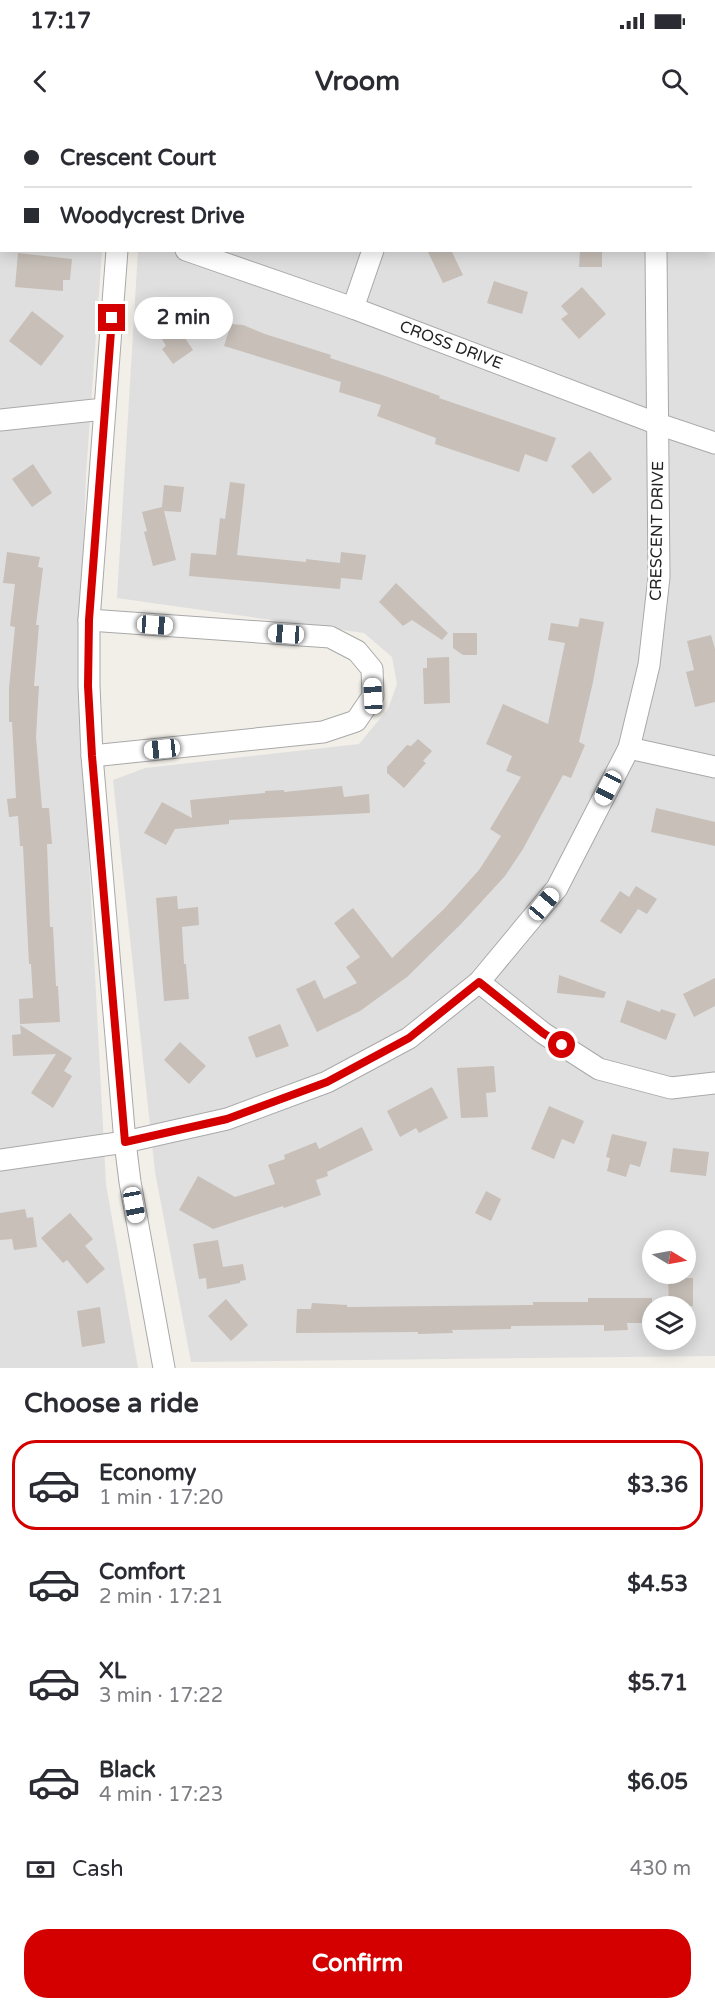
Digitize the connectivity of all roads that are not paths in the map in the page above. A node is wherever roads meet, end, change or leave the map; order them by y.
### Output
1 (117, 252) edge
2 (192, 252) edge
3 (372, 252) edge
4 (656, 252) edge
5 (352, 308) junction
6 (104, 409) junction
7 (0, 420) edge
8 (658, 424) junction
9 (715, 443) edge
10 (89, 620) junction
11 (629, 748) junction
12 (92, 756) junction
13 (715, 767) edge
14 (479, 982) junction
15 (715, 1083) edge
16 (125, 1142) junction
17 (0, 1160) edge
18 (164, 1368) edge

1 - 6 street
2 - 5 street, CROSS DRIVE
3 - 5 street
4 - 8 street, CRESCENT DRIVE
5 - 8 street, CROSS DRIVE
6 - 7 street
6 - 10 street
8 - 9 street, CROSS DRIVE
8 - 11 street, CRESCENT DRIVE
10 - 12 street
10 - 12 street
11 - 13 street
11 - 14 street, CRESCENT DRIVE
12 - 16 street
14 - 15 street
14 - 16 street, CRESCENT DRIVE
16 - 17 street, CRESCENT DRIVE
16 - 18 street

